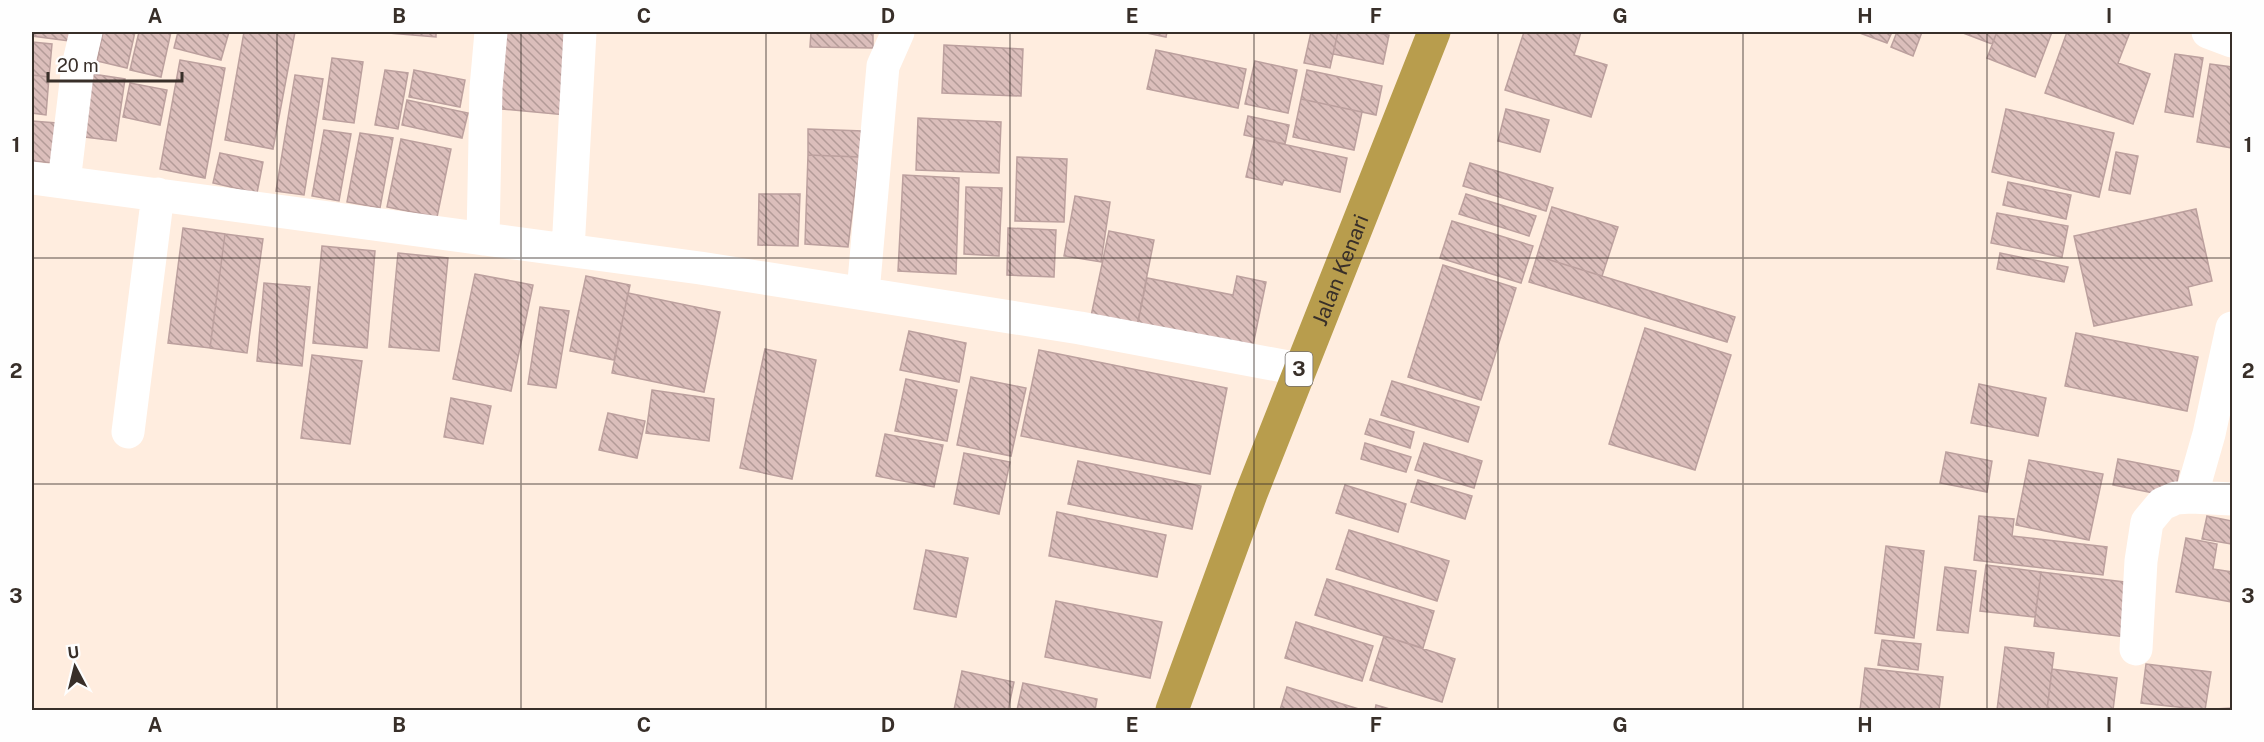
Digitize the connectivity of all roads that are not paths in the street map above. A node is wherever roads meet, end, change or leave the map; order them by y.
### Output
1 (86, 32) edge
2 (491, 32) edge
3 (580, 32) edge
4 (898, 32) edge
5 (1434, 32) edge
6 (2208, 32) edge
7 (2232, 41) edge
8 (32, 178) edge
9 (64, 182) junction
10 (158, 194) junction
11 (483, 239) junction
12 (568, 250) junction
13 (863, 293) junction
14 (2232, 328) edge
15 (1299, 369) junction
16 (128, 432) dead end
17 (2191, 497) junction
18 (2232, 499) edge
19 (2136, 649) dead end
20 (1172, 711) edge

1 - 9 street
2 - 11 street
3 - 12 street
4 - 13 street
5 - 15 highway, Jalan Kenari / 3
6 - 7 street
8 - 9 street
9 - 10 street
10 - 11 street
10 - 16 street
11 - 12 street
12 - 13 street
13 - 15 street
14 - 17 street
15 - 20 highway, Jalan Kenari / 3
17 - 18 street
17 - 19 street

